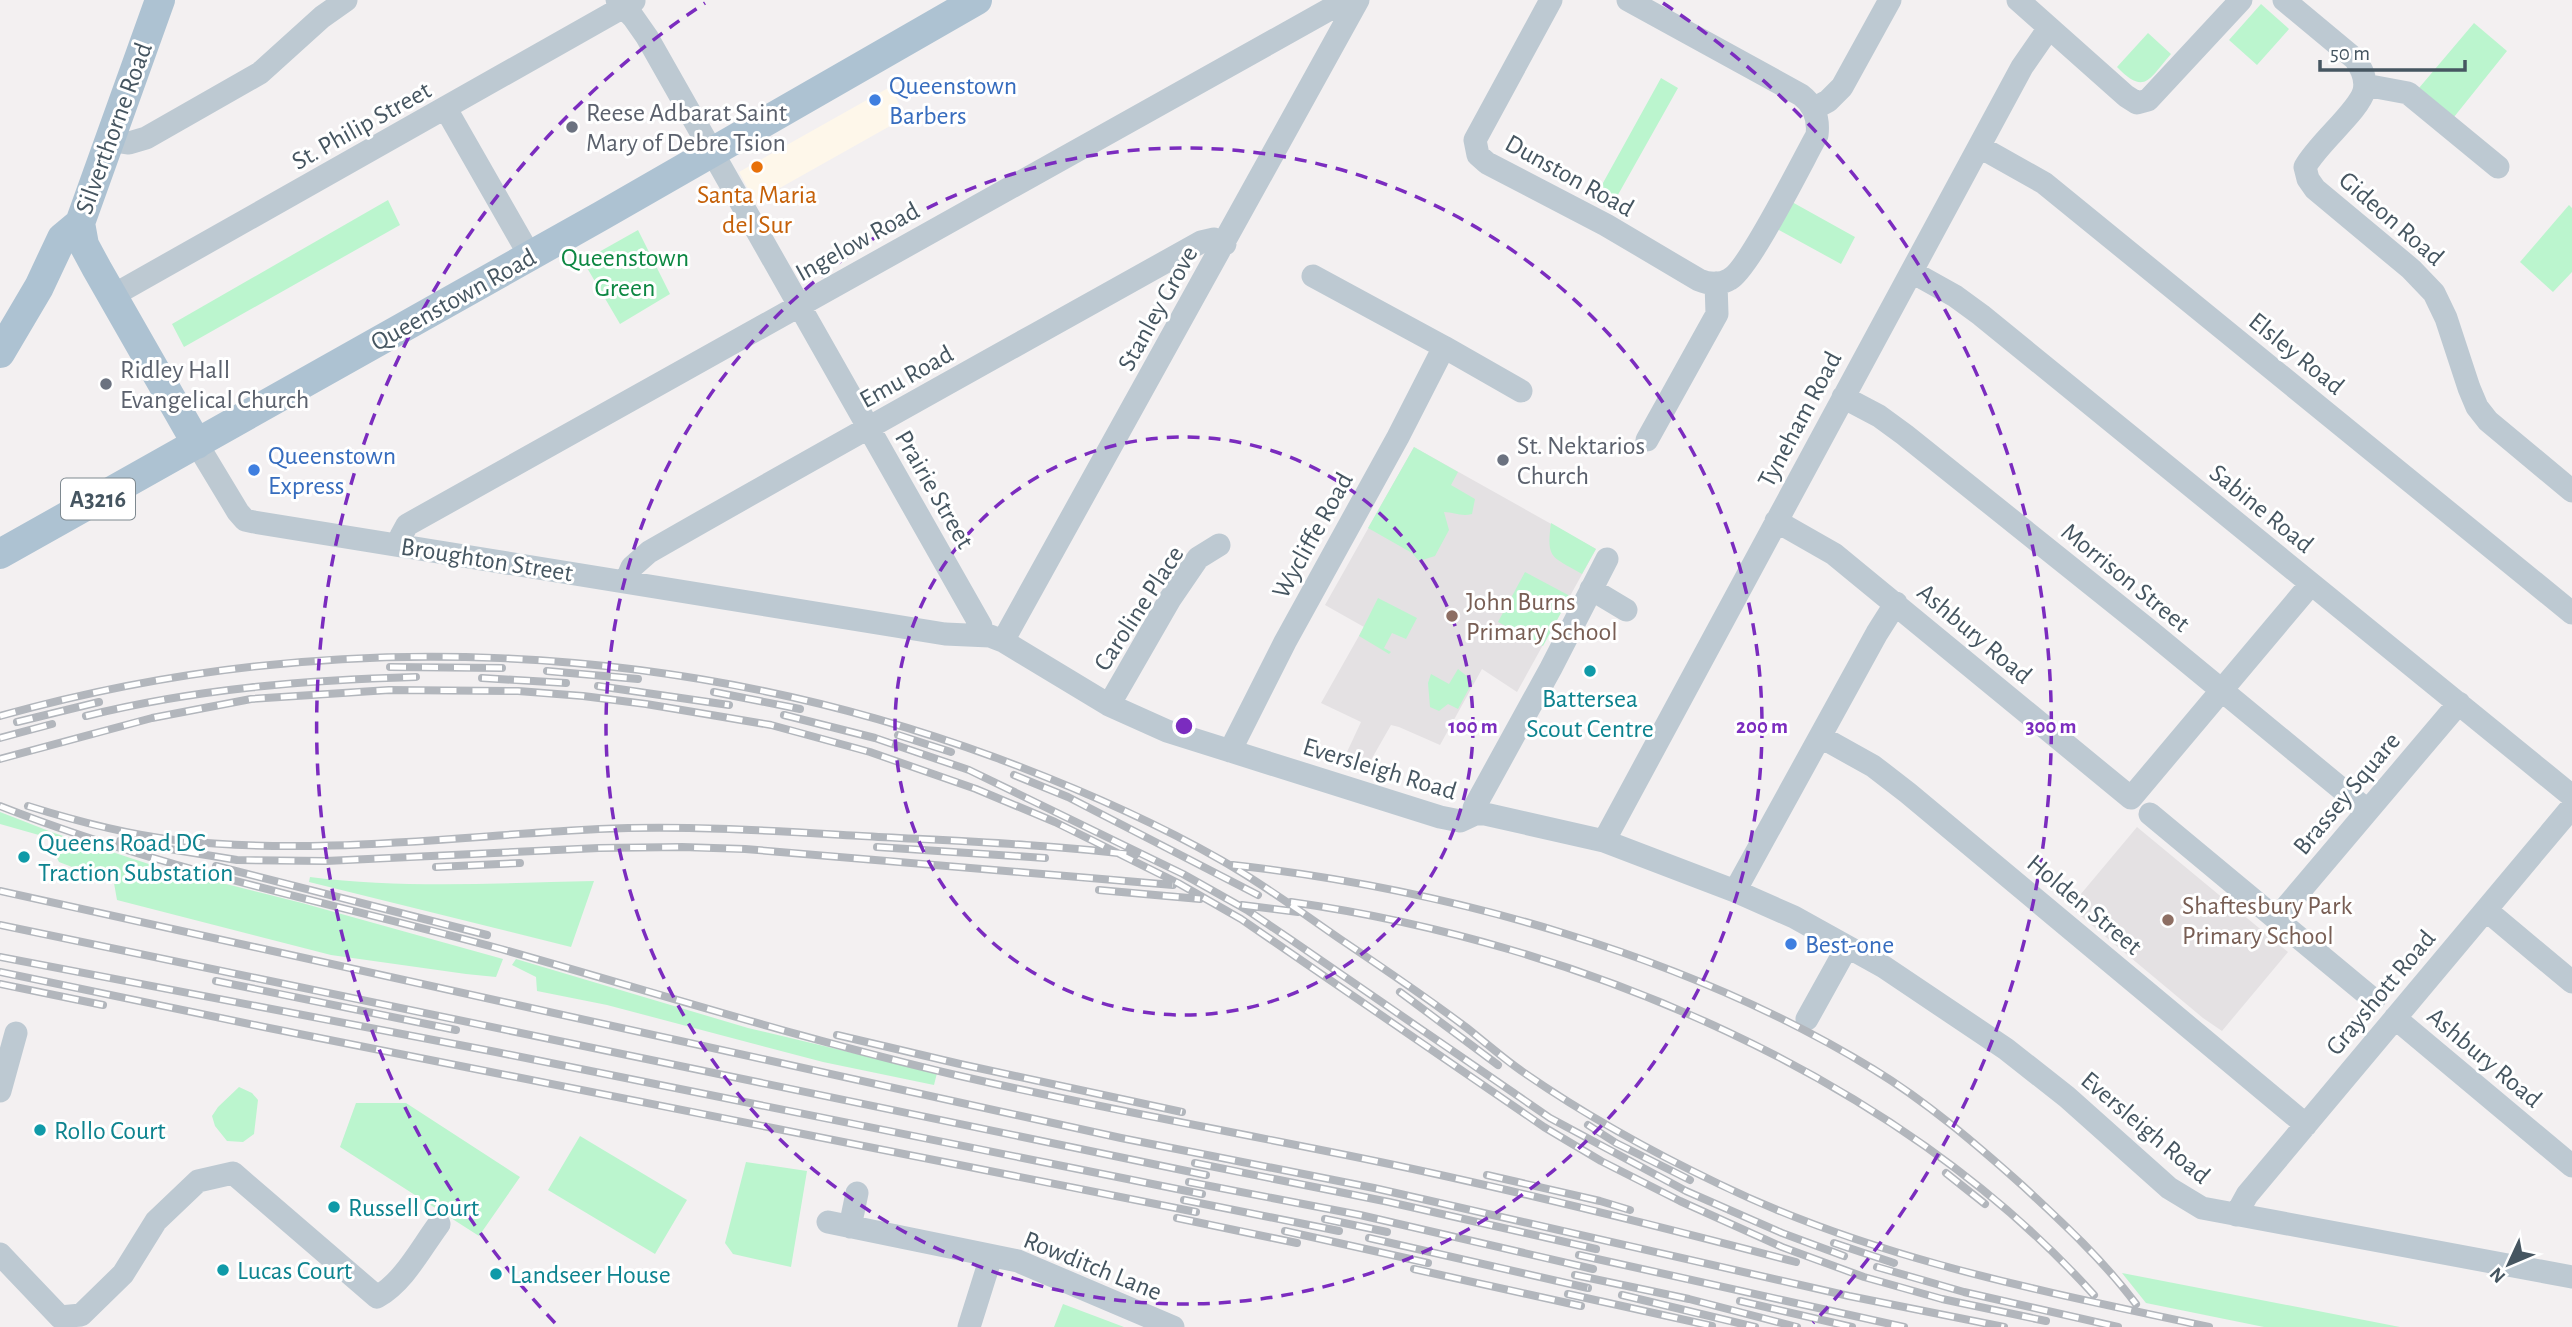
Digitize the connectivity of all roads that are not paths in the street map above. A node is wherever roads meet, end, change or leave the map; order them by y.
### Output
1 (159, 0) edge
2 (346, 0) edge
3 (977, 0) edge
4 (1550, 0) edge
5 (1628, 0) edge
6 (1890, 0) edge
7 (2018, 0) edge
8 (2241, 0) edge
9 (2284, 0) edge
10 (626, 3) edge
11 (1356, 3) edge
12 (2049, 28) junction
13 (2365, 85) junction
14 (446, 109) junction
15 (1813, 109) junction
16 (108, 140) junction
17 (1980, 147) junction
18 (711, 153) junction
19 (2498, 167) dead end
20 (80, 223) junction
21 (1224, 244) junction
22 (530, 256) junction
23 (97, 269) junction
24 (1912, 272) junction
25 (1312, 276) dead end
26 (1716, 283) junction
27 (38, 287) junction
28 (113, 296) junction
29 (799, 305) junction
30 (1444, 347) junction
31 (0, 353) edge
32 (1521, 391) dead end
33 (1843, 397) junction
34 (868, 429) junction
35 (1647, 440) dead end
36 (197, 444) junction
37 (2572, 491) edge
38 (1776, 521) junction
39 (401, 545) junction
40 (1219, 545) dead end
41 (0, 554) edge
42 (1607, 559) dead end
43 (626, 581) junction
44 (2311, 584) junction
45 (1591, 589) junction
46 (1896, 603) junction
47 (1626, 610) dead end
48 (2572, 613) edge
49 (993, 638) junction
50 (2221, 691) junction
51 (2459, 704) junction
52 (1109, 705) junction
53 (1821, 737) junction
54 (1230, 751) junction
55 (2572, 796) edge
56 (2572, 807) edge
57 (2367, 810) junction
58 (1475, 814) junction
59 (2150, 814) dead end
60 (1604, 841) junction
61 (1735, 891) junction
62 (2486, 910) junction
63 (2277, 918) junction
64 (1847, 947) junction
65 (2572, 982) edge
66 (2374, 1000) dead end
67 (1807, 1018) dead end
68 (2395, 1018) junction
69 (16, 1033) dead end
70 (0, 1091) edge
71 (2306, 1125) junction
72 (2572, 1166) edge
73 (857, 1193) dead end
74 (2236, 1215) junction
75 (439, 1224) dead end
76 (0, 1254) edge
77 (991, 1257) junction
78 (2572, 1277) edge
79 (969, 1327) edge
80 (1173, 1327) edge

1 - 16 main road, Silverthorne Road
2 - 16 street
3 - 18 main road, Queenstown Road / A3216
4 - 26 street, Dunston Road
5 - 15 street
6 - 15 street
7 - 12 street
8 - 12 street
9 - 13 street
10 - 14 street, St. Philip Street
10 - 18 street, Prairie Street
11 - 21 street, Stanley Grove
11 - 29 street, Ingelow Road
12 - 17 street, Tyneham Road
13 - 19 street
13 - 37 street, Gideon Road
14 - 22 street
14 - 28 street, St. Philip Street
15 - 26 street
16 - 20 main road, Silverthorne Road
17 - 24 street, Tyneham Road
17 - 48 street, Elsley Road
18 - 22 main road, Queenstown Road / A3216
18 - 29 street, Prairie Street
20 - 23 main road, Broughton Street
20 - 27 main road, Silverthorne Road
21 - 34 street, Emu Road
21 - 49 street, Stanley Grove
22 - 36 main road, Queenstown Road / A3216
23 - 27 main road, Silverthorne Road
23 - 28 main road, Broughton Street
24 - 33 street, Tyneham Road
24 - 44 street, Sabine Road
25 - 30 street
26 - 35 street
27 - 31 main road, Silverthorne Road
28 - 36 main road, Broughton Street
29 - 34 street, Prairie Street
29 - 39 street, Ingelow Road
30 - 32 street
30 - 54 street, Wycliffe Road
33 - 38 street, Tyneham Road
33 - 50 street, Morrison Street
34 - 43 street, Emu Road
34 - 49 street, Prairie Street
36 - 39 street, Broughton Street
36 - 41 main road, Queenstown Road / A3216
38 - 46 street, Ashbury Road
38 - 60 street, Tyneham Road
39 - 43 street, Broughton Street
40 - 52 street, Caroline Place
42 - 45 street
43 - 49 street, Broughton Street
44 - 50 street
44 - 51 street, Sabine Road
45 - 47 street
45 - 58 street
46 - 50 street, Ashbury Road
46 - 53 street
49 - 52 street, Eversleigh Road
50 - 57 street, Morrison Street
51 - 55 street, Sabine Road
51 - 57 street, Brassey Square
52 - 54 street, Eversleigh Road
53 - 61 street
53 - 71 street, Holden Street
54 - 58 street, Eversleigh Road
56 - 62 street, Grayshott Road
57 - 63 street, Brassey Square
58 - 60 street, Eversleigh Road
59 - 63 street
60 - 61 street, Eversleigh Road
61 - 64 street, Eversleigh Road
62 - 65 street
62 - 68 street, Grayshott Road
63 - 66 street
64 - 67 street
64 - 74 street, Eversleigh Road
68 - 71 street, Grayshott Road
68 - 72 street, Ashbury Road
69 - 70 street
71 - 74 street, Grayshott Road
73 - 77 street, Rowditch Lane
74 - 78 street, Eversleigh Road
75 - 76 street
77 - 79 street
77 - 80 street, Rowditch Lane

